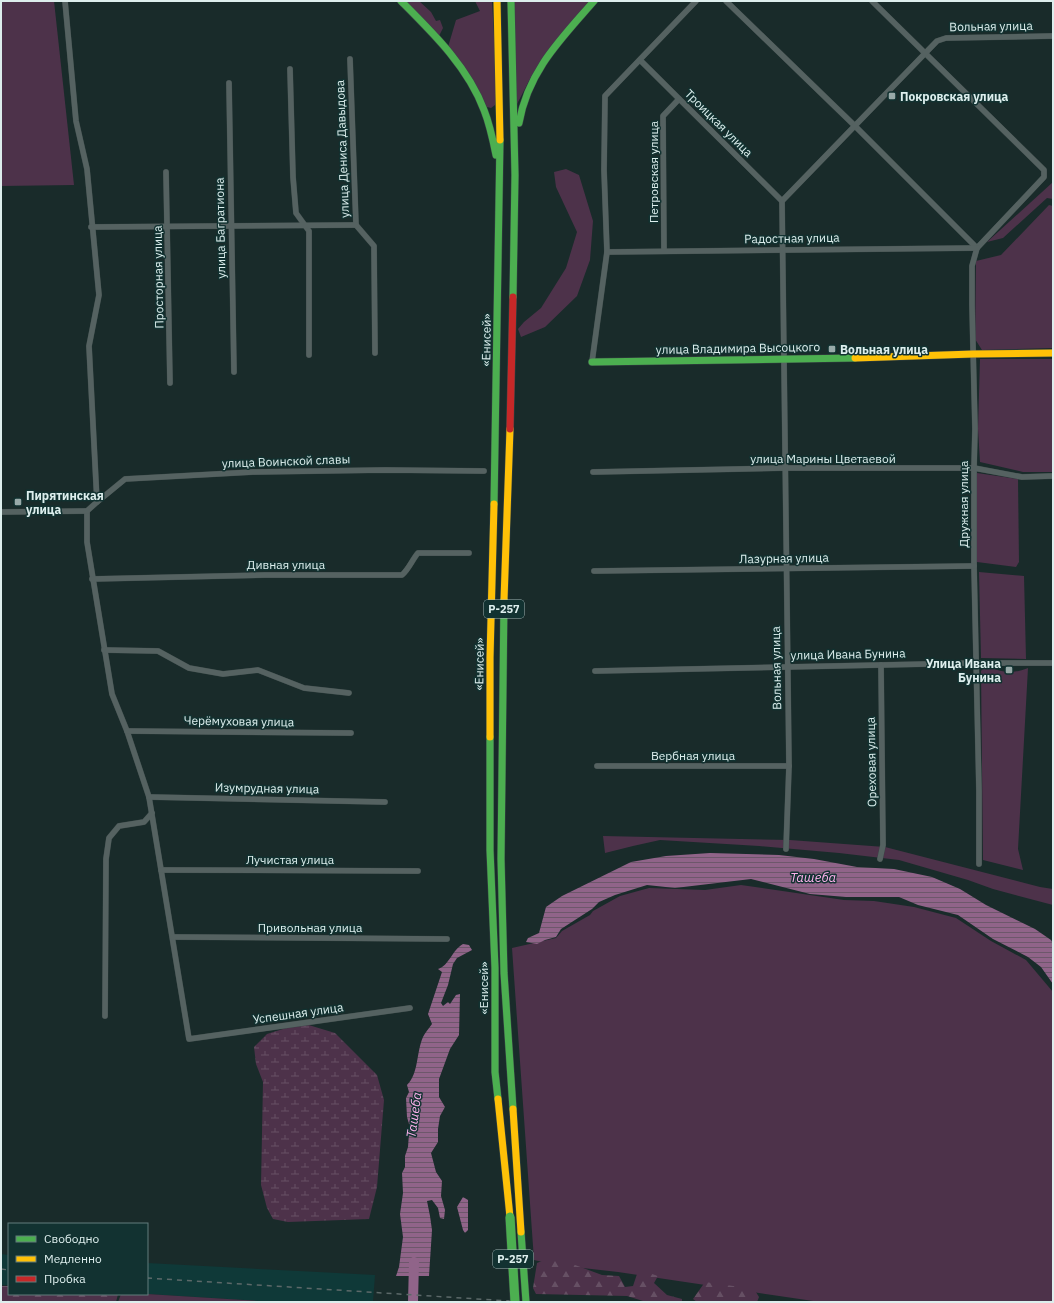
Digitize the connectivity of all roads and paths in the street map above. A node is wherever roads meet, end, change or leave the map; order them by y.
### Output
1 (65, 1) edge
2 (401, 1) edge
3 (497, 1) edge
4 (510, 1) edge
5 (594, 1) edge
6 (696, 1) edge
7 (726, 1) edge
8 (872, 1) edge
9 (1053, 36) edge
10 (925, 53) junction
11 (350, 59) dead end
12 (640, 60) junction
13 (290, 69) dead end
14 (229, 83) dead end
15 (679, 99) junction
16 (855, 126) junction
17 (166, 172) dead end
18 (515, 175) junction
19 (500, 182) junction
20 (782, 201) junction
21 (231, 225) junction
22 (305, 225) junction
23 (356, 225) junction
24 (168, 226) junction
25 (91, 227) junction
26 (978, 248) junction
27 (783, 249) junction
28 (664, 251) junction
29 (607, 252) junction
30 (375, 353) dead end
31 (1053, 353) edge
32 (973, 354) junction
33 (310, 355) dead end
34 (783, 360) junction
35 (592, 362) joint
36 (234, 372) dead end
37 (170, 383) dead end
38 (785, 468) junction
39 (974, 468) junction
40 (484, 471) dead end
41 (593, 472) dead end
42 (1053, 476) edge
43 (97, 502) junction
44 (86, 510) junction
45 (1, 512) edge
46 (469, 553) dead end
47 (974, 566) junction
48 (786, 570) junction
49 (594, 571) dead end
50 (92, 579) junction
51 (104, 650) junction
52 (976, 663) junction
53 (1053, 663) edge
54 (881, 665) junction
55 (787, 667) junction
56 (595, 671) dead end
57 (349, 693) dead end
58 (127, 731) junction
59 (351, 733) dead end
60 (597, 766) dead end
61 (789, 766) junction
62 (149, 797) junction
63 (385, 802) dead end
64 (152, 813) junction
65 (786, 849) dead end
66 (880, 859) dead end
67 (978, 864) dead end
68 (161, 870) junction
69 (418, 871) dead end
70 (173, 938) junction
71 (447, 939) dead end
72 (410, 1008) dead end
73 (105, 1016) dead end
74 (515, 1302) edge
75 (526, 1302) edge

1 - 25 street
2 - 19 main road
3 - 19 main road, «Енисей» / Р-257
4 - 18 main road, «Енисей» / Р-257
5 - 18 main road
6 - 12 street
7 - 16 street
8 - 10 street
9 - 10 street, Вольная улица
10 - 16 street, Вольная улица
10 - 26 street, Дружная улица
11 - 23 street, улица Дениса Давыдова
12 - 15 street, Троицкая улица
12 - 29 street
13 - 22 street
14 - 21 street, улица Багратиона
15 - 20 street, Троицкая улица
15 - 28 street, Петровская улица
16 - 20 street, Вольная улица
16 - 26 street
17 - 24 street, Просторная улица
18 - 75 main road, «Енисей» / Р-257
19 - 74 main road, «Енисей» / Р-257, bridge
20 - 27 street, Вольная улица
21 - 22 street
21 - 24 street
21 - 36 street, улица Багратиона
22 - 23 street
22 - 33 street
23 - 30 street, улица Дениса Давыдова
24 - 25 street
24 - 37 street, Просторная улица
25 - 43 street
26 - 27 street, Радостная улица
26 - 32 street, Дружная улица
27 - 28 street, Радостная улица
27 - 34 street, Вольная улица
28 - 29 street, Радостная улица
29 - 35 street
31 - 32 main road, улица Владимира Высоцкого
32 - 34 main road, улица Владимира Высоцкого
32 - 39 street, Дружная улица
34 - 35 main road, улица Владимира Высоцкого
34 - 38 street, Вольная улица
38 - 39 street, улица Марины Цветаевой
38 - 41 street, улица Марины Цветаевой
38 - 48 street, Вольная улица
39 - 42 street, улица Марины Цветаевой
39 - 47 street, Дружная улица
40 - 43 street, улица Воинской славы
43 - 44 street, улица Воинской славы
44 - 45 street
44 - 50 street
46 - 50 street, Дивная улица
47 - 48 street, Лазурная улица
47 - 52 street, Дружная улица
48 - 49 street, Лазурная улица
48 - 55 street, Вольная улица
50 - 51 street
51 - 57 street
51 - 58 street
52 - 53 street, улица Ивана Бунина
52 - 54 street, улица Ивана Бунина
52 - 67 street, Дружная улица
54 - 55 street, улица Ивана Бунина
54 - 66 street, Ореховая улица
55 - 56 street, улица Ивана Бунина
55 - 61 street, Вольная улица
58 - 59 street, Черёмуховая улица
58 - 62 street
60 - 61 street, Вербная улица
61 - 65 street, Вольная улица
62 - 63 street, Изумрудная улица
62 - 64 street
64 - 68 street
64 - 73 street
68 - 69 street, Лучистая улица
68 - 70 street
70 - 71 street, Привольная улица
70 - 72 street, Успешная улица

